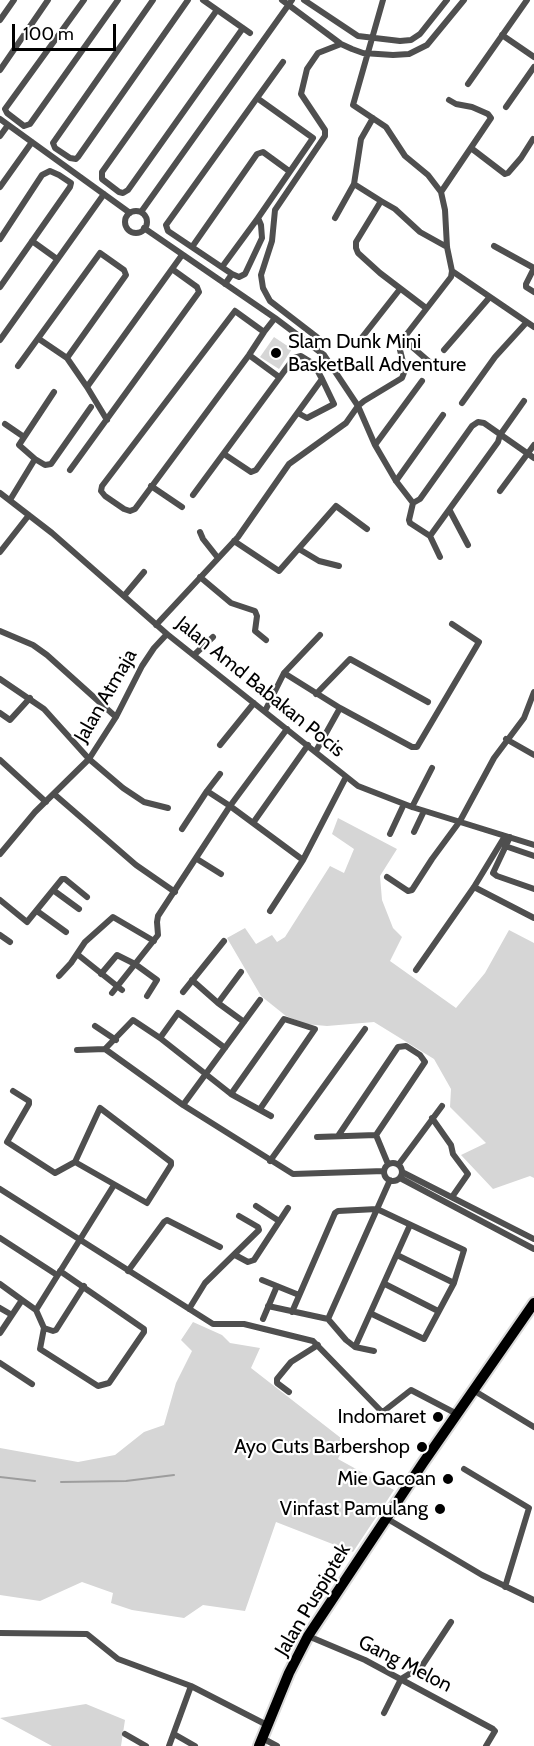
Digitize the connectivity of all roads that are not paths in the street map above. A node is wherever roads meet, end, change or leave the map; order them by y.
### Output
1 (14, 0) edge
2 (48, 0) edge
3 (84, 0) edge
4 (118, 0) edge
5 (153, 0) edge
6 (188, 0) edge
7 (203, 0) edge
8 (282, 0) edge
9 (304, 0) edge
10 (383, 0) edge
11 (447, 0) edge
12 (464, 0) edge
13 (527, 0) edge
14 (290, 2) edge
15 (217, 10) junction
16 (0, 20) edge
17 (243, 28) junction
18 (250, 33) dead end
19 (502, 35) junction
20 (372, 38) junction
21 (390, 40) junction
22 (341, 44) junction
23 (369, 53) junction
24 (389, 55) junction
25 (534, 57) edge
26 (283, 63) dead end
27 (534, 67) edge
28 (0, 70) edge
29 (468, 84) dead end
30 (257, 98) junction
31 (449, 100) dead end
32 (506, 107) dead end
33 (373, 118) junction
34 (0, 119) edge
35 (8, 125) junction
36 (0, 136) edge
37 (534, 139) edge
38 (32, 142) junction
39 (471, 148) junction
40 (290, 171) junction
41 (354, 184) junction
42 (0, 187) edge
43 (441, 192) junction
44 (104, 194) junction
45 (381, 201) junction
46 (141, 212) junction
47 (130, 213) junction
48 (258, 218) junction
49 (335, 218) dead end
50 (144, 228) junction
51 (0, 239) edge
52 (32, 242) junction
53 (494, 246) dead end
54 (447, 247) junction
55 (192, 248) junction
56 (182, 255) junction
57 (57, 259) junction
58 (222, 267) junction
59 (534, 268) edge
60 (172, 269) junction
61 (452, 271) junction
62 (232, 273) junction
63 (225, 284) junction
64 (0, 287) edge
65 (400, 289) junction
66 (534, 292) edge
67 (489, 298) junction
68 (426, 308) junction
69 (275, 318) junction
70 (526, 323) junction
71 (534, 327) edge
72 (264, 332) junction
73 (318, 338) dead end
74 (39, 339) junction
75 (403, 339) junction
76 (0, 340) edge
77 (360, 340) dead end
78 (444, 350) dead end
79 (249, 355) junction
80 (67, 358) junction
81 (433, 364) dead end
82 (18, 366) dead end
83 (279, 377) junction
84 (322, 379) junction
85 (422, 381) dead end
86 (87, 387) junction
87 (54, 392) dead end
88 (524, 400) dead end
89 (462, 403) dead end
90 (358, 406) junction
91 (91, 407) dead end
92 (298, 413) junction
93 (443, 415) dead end
94 (107, 420) junction
95 (5, 424) dead end
96 (500, 435) junction
97 (24, 437) junction
98 (375, 445) junction
99 (534, 445) edge
100 (224, 454) junction
101 (527, 454) junction
102 (534, 458) edge
103 (34, 459) junction
104 (70, 470) dead end
105 (396, 481) junction
106 (151, 486) junction
107 (500, 491) dead end
108 (0, 493) edge
109 (193, 495) dead end
110 (10, 500) junction
111 (413, 503) junction
112 (182, 507) dead end
113 (450, 511) junction
114 (29, 515) junction
115 (367, 529) dead end
116 (200, 532) dead end
117 (430, 536) junction
118 (234, 541) junction
119 (468, 545) dead end
120 (299, 549) junction
121 (0, 552) edge
122 (440, 557) dead end
123 (218, 558) junction
124 (339, 566) dead end
125 (144, 572) dead end
126 (200, 577) junction
127 (124, 596) junction
128 (452, 624) dead end
129 (156, 625) junction
130 (0, 631) edge
131 (167, 634) junction
132 (320, 635) dead end
133 (213, 637) dead end
134 (266, 640) dead end
135 (194, 655) junction
136 (284, 673) junction
137 (0, 679) edge
138 (534, 692) edge
139 (316, 694) junction
140 (30, 698) junction
141 (428, 702) dead end
142 (254, 703) junction
143 (340, 708) junction
144 (265, 711) junction
145 (0, 712) edge
146 (116, 717) junction
147 (287, 729) junction
148 (506, 739) junction
149 (219, 745) dead end
150 (308, 745) junction
151 (316, 751) junction
152 (534, 754) edge
153 (89, 759) junction
154 (0, 760) edge
155 (432, 768) dead end
156 (220, 774) dead end
157 (346, 777) junction
158 (207, 791) junction
159 (54, 794) junction
160 (46, 802) junction
161 (404, 804) junction
162 (230, 806) junction
163 (412, 807) junction
164 (168, 808) dead end
165 (424, 811) junction
166 (460, 821) junction
167 (253, 823) junction
168 (182, 829) dead end
169 (414, 832) dead end
170 (390, 834) dead end
171 (507, 837) junction
172 (534, 845) edge
173 (505, 846) junction
174 (0, 854) edge
175 (534, 856) edge
176 (196, 859) junction
177 (303, 860) junction
178 (220, 874) dead end
179 (387, 877) dead end
180 (474, 887) junction
181 (534, 889) edge
182 (54, 890) junction
183 (175, 892) junction
184 (87, 897) dead end
185 (0, 900) edge
186 (79, 909) dead end
187 (37, 911) junction
188 (270, 911) dead end
189 (534, 918) edge
190 (66, 932) dead end
191 (0, 936) edge
192 (154, 941) junction
193 (224, 941) dead end
194 (10, 942) dead end
195 (77, 954) junction
196 (135, 964) junction
197 (416, 970) dead end
198 (241, 972) dead end
199 (101, 974) junction
200 (59, 976) dead end
201 (192, 980) junction
202 (120, 988) junction
203 (183, 992) dead end
204 (112, 993) dead end
205 (147, 996) dead end
206 (260, 1000) dead end
207 (218, 1003) junction
208 (244, 1022) junction
209 (95, 1026) dead end
210 (365, 1029) dead end
211 (160, 1038) junction
212 (116, 1040) junction
213 (225, 1048) junction
214 (105, 1049) junction
215 (77, 1050) dead end
216 (205, 1075) junction
217 (13, 1091) dead end
218 (231, 1094) junction
219 (183, 1106) junction
220 (442, 1106) dead end
221 (260, 1109) junction
222 (272, 1116) dead end
223 (432, 1118) junction
224 (376, 1135) junction
225 (338, 1136) junction
226 (317, 1137) dead end
227 (270, 1161) junction
228 (75, 1162) junction
229 (388, 1164) junction
230 (399, 1164) junction
231 (384, 1172) junction
232 (401, 1175) junction
233 (390, 1180) junction
234 (114, 1185) junction
235 (0, 1189) edge
236 (452, 1197) junction
237 (256, 1206) dead end
238 (288, 1208) dead end
239 (376, 1209) junction
240 (239, 1216) dead end
241 (490, 1217) junction
242 (279, 1221) junction
243 (486, 1224) junction
244 (410, 1225) junction
245 (0, 1238) edge
246 (534, 1239) edge
247 (79, 1241) junction
248 (220, 1248) dead end
249 (534, 1249) edge
250 (235, 1255) junction
251 (397, 1255) junction
252 (128, 1271) junction
253 (58, 1273) junction
254 (262, 1280) dead end
255 (454, 1283) junction
256 (0, 1284) edge
257 (385, 1284) junction
258 (84, 1286) junction
259 (277, 1286) junction
260 (299, 1295) junction
261 (22, 1300) junction
262 (534, 1303) edge
263 (268, 1306) junction
264 (0, 1308) edge
265 (189, 1309) junction
266 (36, 1310) junction
267 (438, 1311) junction
268 (292, 1312) junction
269 (372, 1314) junction
270 (12, 1315) junction
271 (328, 1318) junction
272 (263, 1319) dead end
273 (44, 1328) junction
274 (0, 1333) edge
275 (318, 1345) junction
276 (355, 1347) junction
277 (374, 1351) dead end
278 (0, 1363) edge
279 (32, 1384) dead end
280 (473, 1390) junction
281 (289, 1392) dead end
282 (457, 1414) junction
283 (534, 1426) edge
284 (464, 1469) dead end
285 (386, 1518) junction
286 (526, 1520) junction
287 (534, 1523) edge
288 (506, 1587) junction
289 (534, 1600) edge
290 (451, 1622) dead end
291 (0, 1633) edge
292 (308, 1636) junction
293 (401, 1679) junction
294 (191, 1686) junction
295 (384, 1713) dead end
296 (267, 1725) junction
297 (125, 1734) dead end
298 (174, 1734) junction
299 (261, 1742) edge
300 (146, 1746) edge
301 (169, 1746) edge
302 (195, 1746) edge
303 (278, 1746) edge
304 (486, 1746) edge

1 - 16 street
2 - 28 street
3 - 4 street
5 - 6 street
7 - 15 street
8 - 14 street
9 - 20 street
10 - 20 street
11 - 21 street
12 - 24 street
13 - 19 street
14 - 22 street
14 - 46 street
15 - 17 street
15 - 17 street
17 - 18 street
19 - 25 street
19 - 29 street
20 - 21 street
20 - 23 street
21 - 24 street
22 - 23 street
22 - 73 street
23 - 24 street
23 - 33 street
26 - 30 street
27 - 32 street
30 - 40 street
30 - 55 street
31 - 39 street
33 - 41 street
33 - 43 street
34 - 35 street
35 - 36 street
35 - 38 street
37 - 39 street
38 - 42 street
38 - 44 street
39 - 43 street
40 - 48 street
40 - 55 street
41 - 45 street
41 - 49 street
43 - 54 street
44 - 47 street
44 - 57 street
45 - 54 street
45 - 65 street
46 - 47 street
46 - 50 street
47 - 50 street
48 - 58 street
48 - 62 street
50 - 56 street
51 - 52 street
52 - 57 street
52 - 64 street
53 - 59 street
54 - 61 street
55 - 58 street
56 - 60 street
56 - 63 street
57 - 76 street
58 - 62 street
59 - 66 street
60 - 86 street
60 - 94 street
61 - 67 street
61 - 68 street
62 - 63 street
63 - 69 street
65 - 68 street
65 - 77 street
67 - 70 street
67 - 78 street
68 - 75 street
69 - 72 street
69 - 90 street
70 - 71 street
70 - 89 street
72 - 79 street
72 - 106 street
74 - 80 street
74 - 80 street
74 - 82 street
75 - 81 street
75 - 90 street
79 - 83 street
79 - 106 street
80 - 86 street
83 - 84 street
83 - 100 street
84 - 92 street
84 - 92 street
85 - 98 street
86 - 94 street
87 - 97 street
88 - 96 street
90 - 98 street
90 - 118 street
91 - 103 street
92 - 100 street
93 - 105 street
94 - 104 street
95 - 97 street
96 - 101 street
96 - 111 street
96 - 113 street
97 - 103 street
98 - 105 street
99 - 101 street
100 - 109 street
101 - 102 street
101 - 107 street
103 - 110 street
105 - 111 street
106 - 112 street
108 - 110 street, Jalan Amd Babakan Pocis
110 - 114 street, Jalan Amd Babakan Pocis
111 - 117 street
113 - 117 street
113 - 119 street
114 - 121 street
114 - 127 street, Jalan Amd Babakan Pocis
115 - 120 street
116 - 123 street
117 - 122 street
118 - 120 street
118 - 123 street
120 - 124 street
123 - 126 street
125 - 127 street
126 - 129 street
126 - 134 street
127 - 129 street, Jalan Amd Babakan Pocis
128 - 143 street
129 - 131 street, Jalan Amd Babakan Pocis
130 - 146 street
131 - 135 street, Jalan Amd Babakan Pocis
131 - 146 street, Jalan Atmaja
132 - 136 street
133 - 135 street
135 - 142 street, Jalan Amd Babakan Pocis
136 - 139 street
136 - 144 street
137 - 140 street
138 - 148 street
139 - 141 street
139 - 143 street
140 - 145 street
140 - 153 street
142 - 144 street, Jalan Amd Babakan Pocis
142 - 149 street
143 - 151 street
144 - 147 street, Jalan Amd Babakan Pocis
146 - 153 street, Jalan Atmaja
147 - 150 street, Jalan Amd Babakan Pocis
147 - 162 street
148 - 152 street
148 - 166 street
150 - 151 street, Jalan Amd Babakan Pocis
150 - 167 street
151 - 157 street, Jalan Amd Babakan Pocis
153 - 159 street, Jalan Atmaja
153 - 164 street
154 - 160 street
155 - 163 street
156 - 158 street
157 - 161 street, Jalan Amd Babakan Pocis
157 - 177 street
158 - 162 street
158 - 168 street
159 - 160 street, Jalan Atmaja
159 - 183 street
160 - 174 street, Jalan Atmaja
161 - 163 street, Jalan Amd Babakan Pocis
161 - 170 street
162 - 167 street
162 - 176 street
163 - 165 street, Jalan Amd Babakan Pocis
165 - 166 street, Jalan Amd Babakan Pocis
165 - 169 street
166 - 171 street, Jalan Amd Babakan Pocis
166 - 179 street
167 - 177 street
171 - 172 street, Jalan Amd Babakan Pocis
171 - 173 street
171 - 180 street
173 - 175 street
173 - 181 street
176 - 178 street
176 - 183 street
177 - 188 street
180 - 189 street
180 - 197 street
182 - 184 street
182 - 186 street
182 - 187 street
183 - 192 street
185 - 187 street
187 - 190 street
191 - 194 street
192 - 195 street
192 - 196 street
193 - 201 street
195 - 199 street
195 - 200 street
196 - 199 street
196 - 202 street
196 - 205 street
198 - 207 street
199 - 202 street
201 - 203 street
201 - 207 street
202 - 204 street
206 - 208 street
207 - 208 street
208 - 213 street
209 - 212 street
210 - 227 street
211 - 212 street
211 - 213 street
211 - 216 street
212 - 214 street
213 - 216 street
214 - 215 street
214 - 219 street
216 - 218 street
216 - 219 street
217 - 228 street
218 - 221 street
218 - 221 street
219 - 227 street
220 - 223 street
221 - 222 street
223 - 230 street
223 - 236 street
224 - 225 street
224 - 225 street
224 - 229 street
225 - 226 street
227 - 231 street
228 - 234 street
228 - 234 street
229 - 230 street
229 - 231 street
230 - 232 street
231 - 233 street
232 - 233 street
232 - 236 street
232 - 243 street
233 - 239 street
234 - 247 street
235 - 247 street
236 - 241 street
237 - 242 street
238 - 242 street
239 - 244 street
239 - 260 street
239 - 271 street
240 - 250 street
241 - 243 street
241 - 246 street
242 - 250 street
243 - 249 street
244 - 251 street
244 - 255 street
245 - 253 street
247 - 252 street
247 - 253 street
248 - 252 street
250 - 265 street
251 - 255 street
251 - 257 street
252 - 265 street
253 - 258 street
253 - 266 street
254 - 259 street
255 - 267 street
256 - 261 street
257 - 267 street
257 - 269 street
258 - 273 street
258 - 273 street
259 - 260 street
259 - 263 street
260 - 268 street
261 - 266 street
261 - 270 street
262 - 280 main road, Jalan Puspiptek
263 - 268 street
263 - 272 street
264 - 270 street
265 - 275 street
266 - 273 street
267 - 269 street
268 - 271 street
269 - 276 street
270 - 274 street
271 - 276 street
275 - 281 street
275 - 282 street
276 - 277 street
278 - 279 street
280 - 282 main road, Jalan Puspiptek
280 - 283 street
282 - 285 main road, Jalan Puspiptek
284 - 286 street
285 - 288 street
285 - 292 main road, Jalan Puspiptek
286 - 287 street
286 - 288 street
288 - 289 street
290 - 293 street
291 - 294 street
292 - 293 street, Gang Melon
292 - 296 main road, Jalan Puspiptek
293 - 295 street
293 - 304 street, Gang Melon
294 - 296 street
294 - 298 street
296 - 299 main road, Jalan Puspiptek
297 - 300 street
298 - 301 street
298 - 302 street
299 - 303 street

